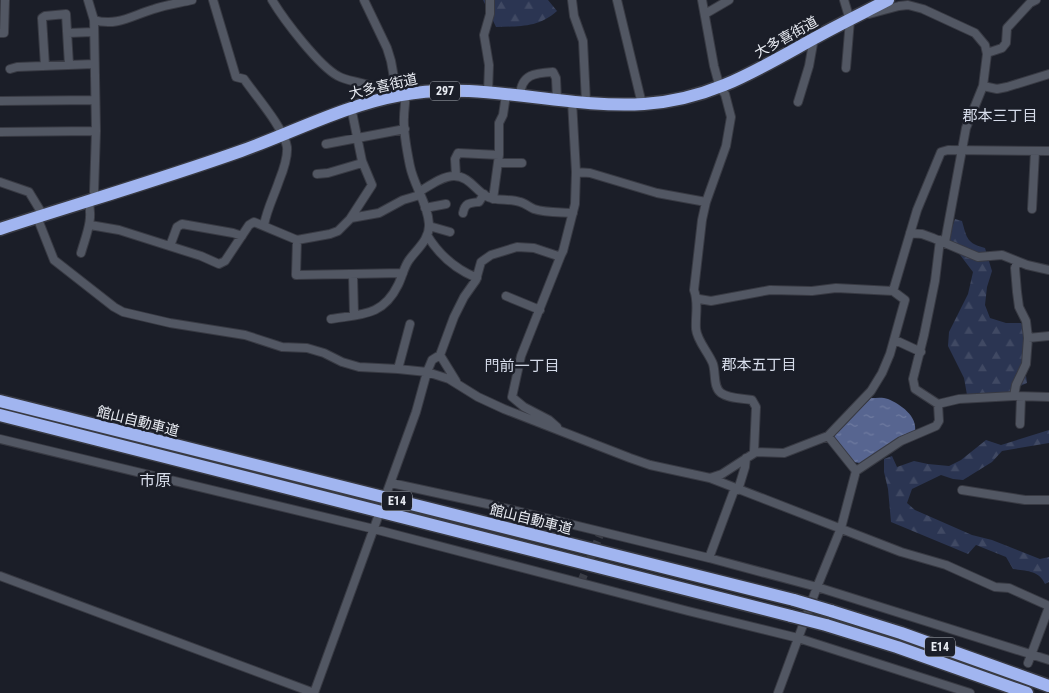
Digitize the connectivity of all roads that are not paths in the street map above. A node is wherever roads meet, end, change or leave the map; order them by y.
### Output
1 (88, 0) edge
2 (192, 0) edge
3 (213, 0) edge
4 (272, 0) edge
5 (364, 0) edge
6 (490, 0) edge
7 (572, 0) edge
8 (617, 0) edge
9 (702, 0) edge
10 (729, 0) edge
11 (844, 0) edge
12 (888, 0) edge
13 (1031, 1) edge
14 (3, 3) edge
15 (705, 14) junction
16 (854, 17) junction
17 (94, 20) junction
18 (93, 32) junction
19 (0, 33) edge
20 (68, 33) junction
21 (814, 38) junction
22 (987, 53) junction
23 (94, 64) junction
24 (69, 65) junction
25 (45, 66) junction
26 (10, 68) dead end
27 (846, 68) dead end
28 (1049, 74) edge
29 (983, 86) junction
30 (720, 88) junction
31 (399, 91) junction
32 (488, 93) junction
33 (506, 95) junction
34 (520, 96) junction
35 (95, 100) junction
36 (557, 100) junction
37 (0, 101) edge
38 (572, 101) junction
39 (586, 102) junction
40 (798, 102) dead end
41 (642, 104) junction
42 (351, 107) junction
43 (405, 129) junction
44 (96, 131) junction
45 (0, 132) edge
46 (283, 135) junction
47 (356, 138) junction
48 (326, 144) dead end
49 (962, 150) junction
50 (1035, 151) junction
51 (1049, 151) edge
52 (499, 159) junction
53 (362, 163) junction
54 (522, 163) dead end
55 (576, 172) junction
56 (317, 174) dead end
57 (456, 176) junction
58 (0, 182) edge
59 (420, 194) junction
60 (484, 194) junction
61 (92, 199) junction
62 (493, 199) junction
63 (706, 202) junction
64 (446, 204) dead end
65 (425, 208) junction
66 (1032, 209) dead end
67 (463, 213) dead end
68 (573, 214) junction
69 (40, 216) junction
70 (351, 218) junction
71 (90, 225) junction
72 (264, 225) junction
73 (429, 226) junction
74 (0, 229) edge
75 (450, 232) dead end
76 (910, 233) junction
77 (427, 235) junction
78 (242, 236) junction
79 (297, 240) junction
80 (942, 241) junction
81 (170, 246) junction
82 (81, 253) dead end
83 (561, 255) junction
84 (1017, 262) junction
85 (1049, 270) edge
86 (403, 273) junction
87 (353, 275) junction
88 (477, 278) junction
89 (893, 291) junction
90 (506, 296) dead end
91 (696, 297) junction
92 (540, 310) junction
93 (354, 315) junction
94 (331, 319) dead end
95 (410, 324) dead end
96 (1049, 336) edge
97 (1028, 338) junction
98 (895, 340) junction
99 (921, 352) junction
100 (440, 355) junction
101 (491, 362) dead end
102 (398, 368) junction
103 (518, 370) junction
104 (427, 372) junction
105 (458, 385) junction
106 (1018, 397) junction
107 (1049, 397) edge
108 (0, 401) edge
109 (938, 404) junction
110 (0, 415) edge
111 (1020, 424) dead end
112 (557, 429) junction
113 (828, 436) junction
114 (0, 439) edge
115 (754, 452) junction
116 (746, 458) junction
117 (856, 471) junction
118 (710, 478) junction
119 (390, 483) junction
120 (736, 489) junction
121 (962, 490) dead end
122 (388, 492) dead end
123 (1049, 500) edge
124 (378, 517) dead end
125 (374, 528) junction
126 (841, 528) junction
127 (709, 558) junction
128 (0, 576) edge
129 (816, 587) junction
130 (1049, 607) edge
131 (798, 638) junction
132 (1032, 654) junction
133 (1049, 660) edge
134 (1028, 664) dead end
135 (1049, 686) edge
136 (314, 693) edge
137 (778, 693) edge
138 (970, 693) edge
139 (1027, 693) edge

1 - 17 street
2 - 17 street
3 - 46 street
4 - 31 street
5 - 31 street
6 - 32 street
7 - 39 street
8 - 41 street
9 - 15 street
10 - 15 street
11 - 16 street
12 - 16 highway, 大多喜街道 / 297
13 - 22 street
14 - 19 street
15 - 30 street
16 - 21 highway, 大多喜街道 / 297
16 - 22 street
16 - 27 street
17 - 18 street
18 - 20 street
18 - 23 street
20 - 24 street
20 - 25 street
21 - 30 highway, 大多喜街道 / 297
21 - 40 street
22 - 29 street
23 - 24 street
23 - 35 street
24 - 25 street
25 - 26 street
28 - 29 street
29 - 49 street
30 - 41 highway, 大多喜街道 / 297
30 - 63 street
31 - 32 highway, 大多喜街道 / 297
31 - 42 highway, 大多喜街道 / 297
31 - 43 street
32 - 33 highway, 大多喜街道 / 297
33 - 34 highway, 大多喜街道 / 297
33 - 52 street
34 - 36 highway, 大多喜街道 / 297
34 - 36 street
35 - 37 street
35 - 44 street
36 - 38 highway, 大多喜街道 / 297
38 - 39 highway, 大多喜街道 / 297
38 - 55 street
39 - 41 highway, 大多喜街道 / 297
42 - 46 highway, 大多喜街道 / 297
42 - 47 street
43 - 47 street
43 - 59 street
44 - 45 street
44 - 61 street
46 - 61 highway, 大多喜街道 / 297
46 - 72 street
47 - 48 street
47 - 53 street
49 - 50 street
49 - 76 street
49 - 80 street
50 - 51 street
50 - 66 street
52 - 54 street
52 - 57 street
52 - 62 street
53 - 56 street
53 - 70 street
55 - 63 street
55 - 68 street
57 - 59 street
57 - 60 street
58 - 69 street
59 - 65 street
59 - 70 street
60 - 62 street
60 - 67 street
61 - 69 highway, 大多喜街道 / 297
61 - 71 street
62 - 68 street
63 - 91 street
64 - 65 street
65 - 73 street
68 - 83 street
69 - 74 highway, 大多喜街道 / 297
69 - 102 street
70 - 79 street
71 - 81 street
71 - 82 street
72 - 78 street
72 - 79 street
73 - 75 street
73 - 77 street
76 - 80 street
76 - 89 street
77 - 86 street
77 - 88 street
78 - 81 street
78 - 81 street
79 - 87 street
80 - 84 street
80 - 99 street
83 - 88 street
83 - 92 street
84 - 85 street
84 - 97 street
86 - 87 street
86 - 93 street
87 - 93 street
88 - 100 street
89 - 91 street
89 - 98 street
90 - 92 street
91 - 115 street
92 - 103 street
93 - 94 street
95 - 102 street
96 - 97 street
97 - 106 street
98 - 99 street
98 - 113 street
99 - 109 street
100 - 104 street
100 - 105 street
101 - 103 street
102 - 104 street
103 - 112 street
104 - 105 street
104 - 119 street
105 - 112 street
106 - 107 street
106 - 109 street
106 - 111 street
108 - 135 highway, 館山自動車道 / E14, bridge
109 - 117 street
110 - 139 highway, 館山自動車道 / E14, bridge
112 - 118 street
113 - 115 street
113 - 117 street
114 - 125 street
115 - 116 street
116 - 118 street
116 - 120 street
117 - 126 street
118 - 120 street
119 - 122 street
119 - 127 street
120 - 126 street
120 - 127 street
121 - 123 street
124 - 125 street
125 - 131 street
125 - 136 street
126 - 129 street
126 - 130 street
127 - 129 street
128 - 136 street
129 - 131 street
129 - 132 street
130 - 132 street
131 - 137 street
131 - 138 street
132 - 133 street
132 - 134 street

